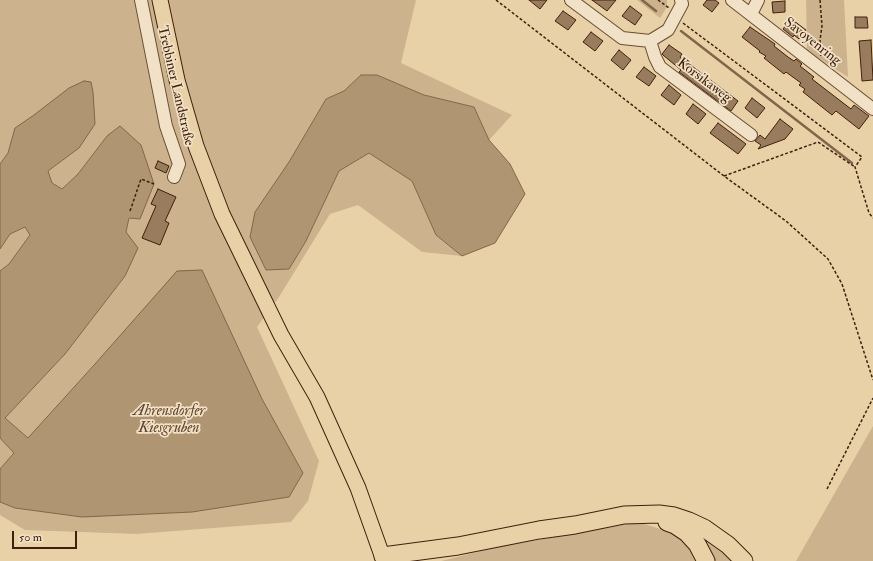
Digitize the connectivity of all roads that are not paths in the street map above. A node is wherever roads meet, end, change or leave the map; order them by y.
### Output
1 (141, 0) edge
2 (160, 0) edge
3 (571, 0) edge
4 (682, 0) edge
5 (732, 0) edge
6 (758, 0) edge
7 (751, 14) junction
8 (650, 41) junction
9 (872, 106) edge
10 (751, 135) dead end
11 (174, 177) dead end
12 (642, 514) junction
13 (458, 546) junction
14 (384, 559) edge
15 (418, 561) edge
16 (706, 561) edge
17 (744, 561) edge

1 - 11 street, Trebbiner Landstraße
2 - 14 main road
3 - 8 street
4 - 8 street
5 - 7 street, Savoyenring
6 - 7 street
7 - 9 street, Savoyenring
8 - 10 street, Korsikaweg
12 - 13 highway
12 - 16 highway
12 - 17 highway
13 - 14 highway
13 - 15 highway

